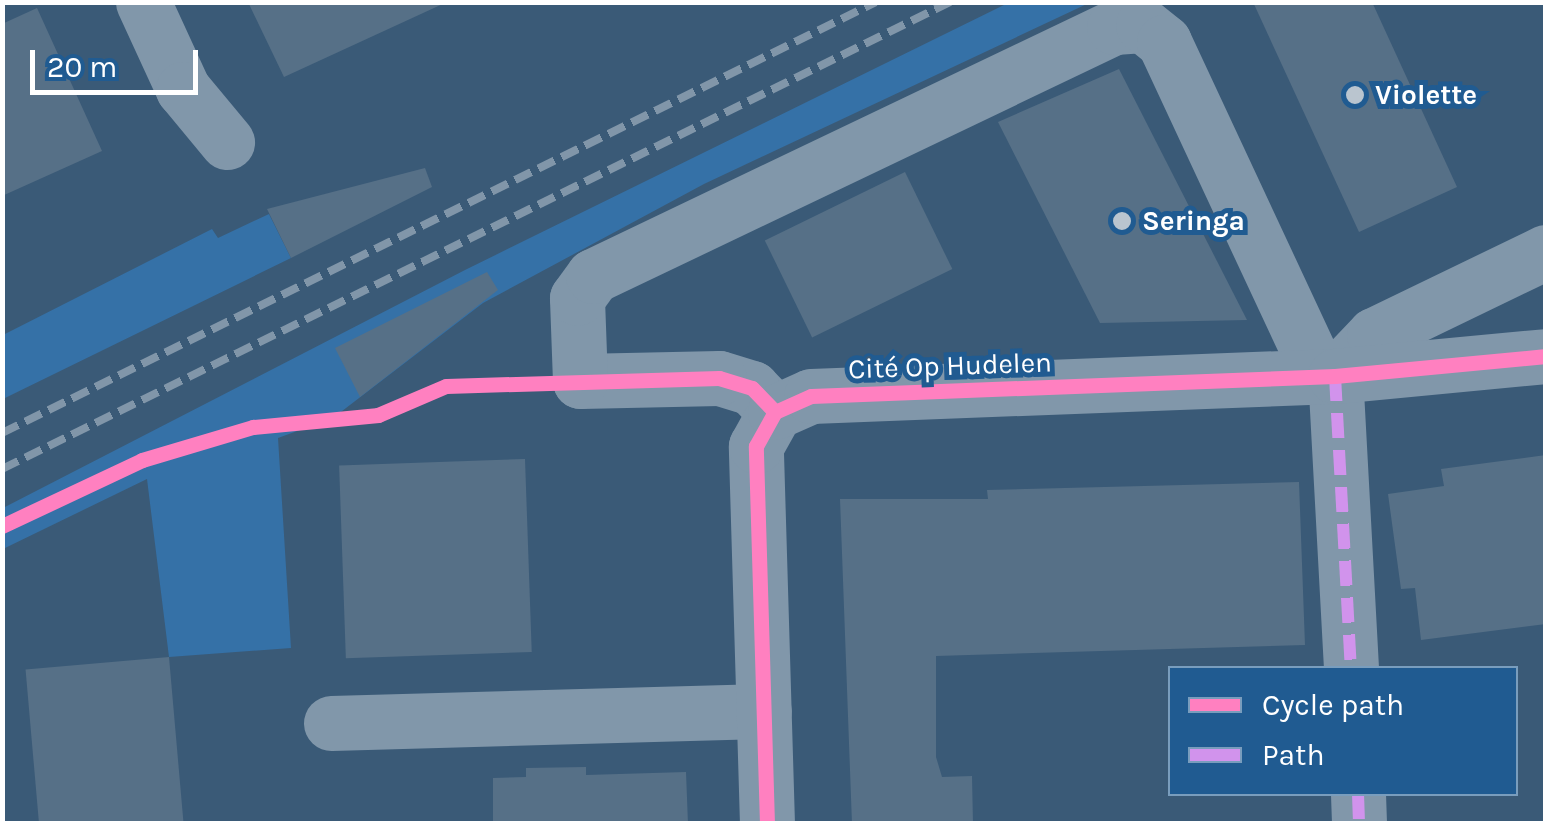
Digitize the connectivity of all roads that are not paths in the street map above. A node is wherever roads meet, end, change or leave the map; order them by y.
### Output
1 (143, 2) edge
2 (227, 142) dead end
3 (1546, 252) edge
4 (1546, 356) edge
5 (1328, 376) junction
6 (775, 412) junction
7 (1351, 666) edge
8 (764, 711) junction
9 (331, 724) dead end
10 (1358, 796) edge
11 (767, 824) edge
12 (1360, 824) edge

1 - 2 street
3 - 5 street
4 - 5 street, Cité Op Hudelen
5 - 6 street, Cité Op Hudelen
5 - 6 street
5 - 7 street
6 - 8 street
8 - 9 street
8 - 11 street
10 - 12 street

